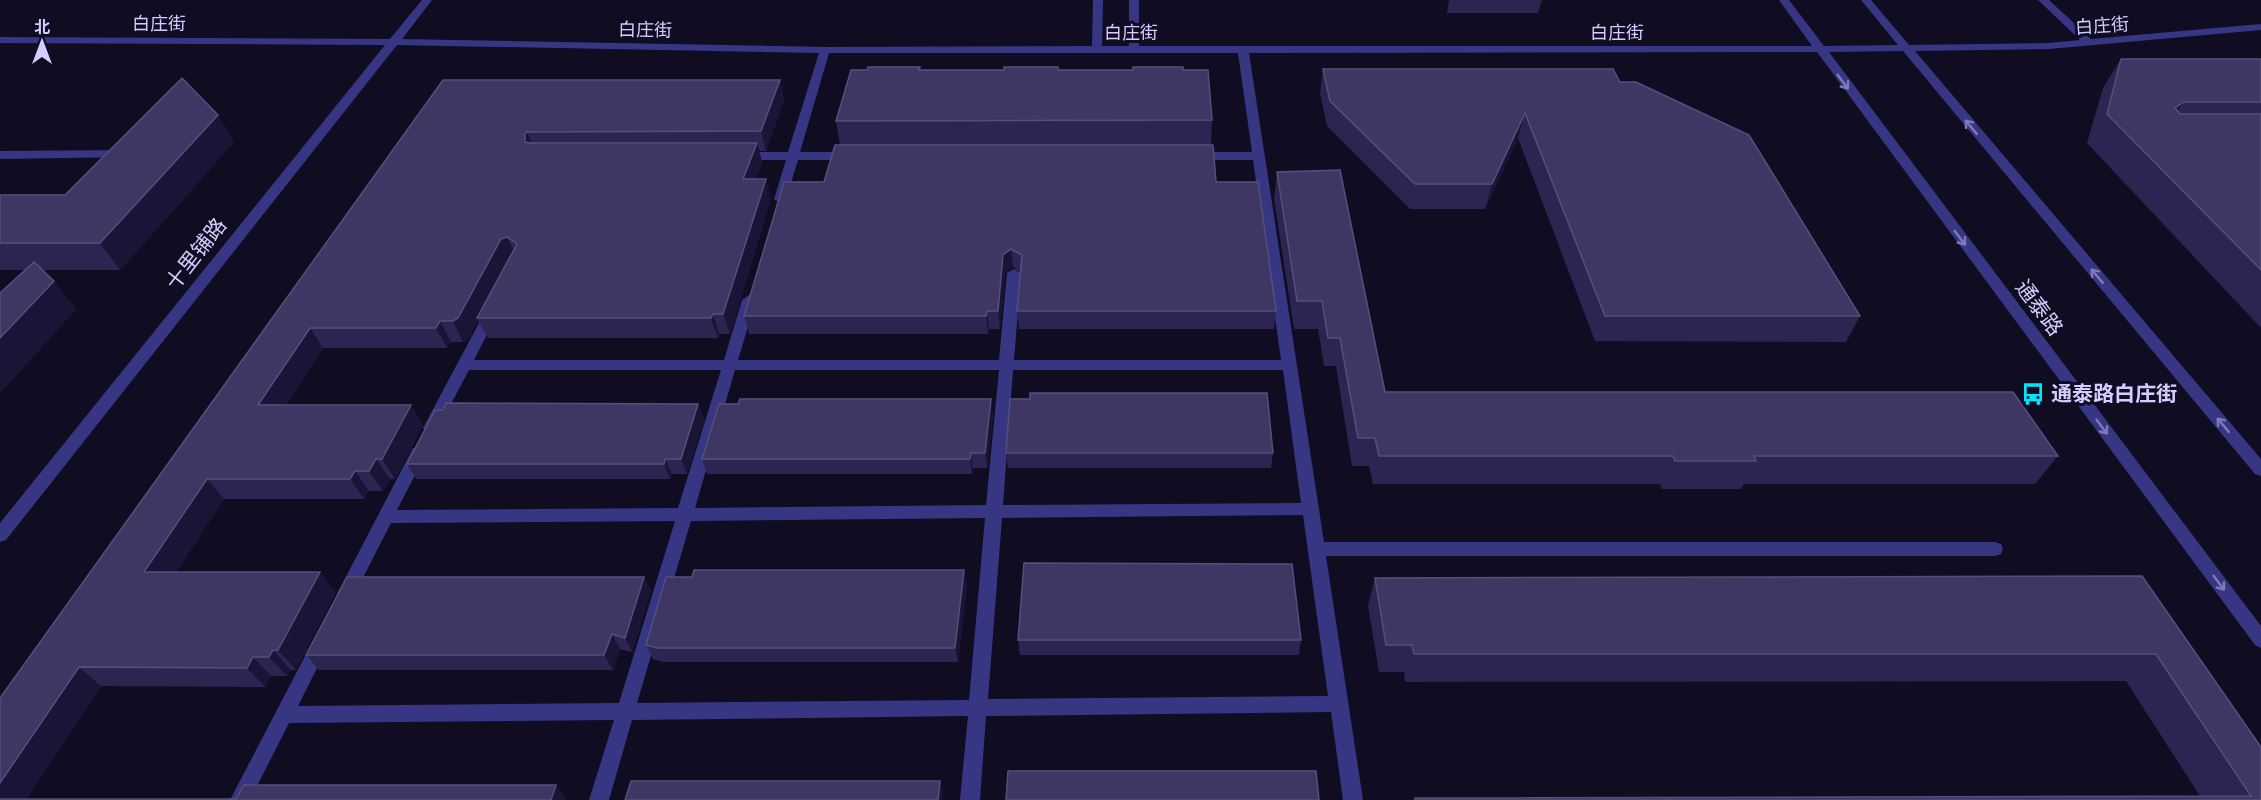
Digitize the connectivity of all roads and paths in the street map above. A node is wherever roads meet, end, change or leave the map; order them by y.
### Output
1 (427, 0) edge
2 (1098, 0) edge
3 (1134, 0) edge
4 (1784, 0) edge
5 (1866, 0) edge
6 (2043, 0) edge
7 (2261, 27) edge
8 (0, 40) edge
9 (392, 42) junction
10 (2089, 43) junction
11 (1904, 48) junction
12 (1819, 49) junction
13 (825, 50) junction
14 (1097, 50) junction
15 (1134, 50) junction
16 (1243, 50) junction
17 (136, 154) edge
18 (0, 155) edge
19 (723, 156) edge
20 (793, 156) junction
21 (864, 156) edge
22 (1175, 156) edge
23 (1259, 156) junction
24 (776, 211) edge
25 (1014, 273) edge
26 (753, 288) edge
27 (501, 293) edge
28 (464, 365) junction
29 (730, 365) junction
30 (1006, 365) junction
31 (1290, 365) junction
32 (2261, 470) edge
33 (1310, 509) junction
34 (994, 512) junction
35 (685, 514) junction
36 (386, 517) junction
37 (0, 535) edge
38 (1316, 549) junction
39 (1995, 549) dead end
40 (337, 611) edge
41 (326, 632) edge
42 (2261, 640) edge
43 (1339, 705) junction
44 (977, 709) junction
45 (625, 712) junction
46 (283, 715) junction
47 (240, 800) edge
48 (599, 800) edge
49 (970, 800) edge
50 (1353, 800) edge

1 - 9 street, 十里铺路
2 - 14 street
3 - 15 street
4 - 12 street, 通泰路
5 - 11 street
6 - 10 street
7 - 10 street, 白庄街
8 - 9 street, 白庄街
9 - 13 street, 白庄街
9 - 37 street, 十里铺路
10 - 11 street, 白庄街
11 - 12 street, 白庄街
32 -> 11 street
12 - 16 street, 白庄街
12 -> 42 street, 通泰路
13 - 14 street, 白庄街
13 - 20 street
14 - 15 street, 白庄街
15 - 16 street, 白庄街
16 - 23 street
17 - 18 street
19 - 20 street
20 - 21 street
20 - 24 street
22 - 23 street
23 - 31 street
25 - 30 street
26 - 29 street
27 - 28 street
28 - 29 street
28 - 36 street
29 - 30 street
29 - 35 street
30 - 31 street
30 - 34 street
31 - 33 street
33 - 34 street
33 - 38 street
34 - 35 street
34 - 44 street
35 - 36 street
35 - 45 street
36 - 40 street
38 - 39 street
38 - 43 street
41 - 46 street
43 - 44 street
43 - 50 street
44 - 45 street
44 - 49 street
45 - 46 street
45 - 48 street
46 - 47 street

